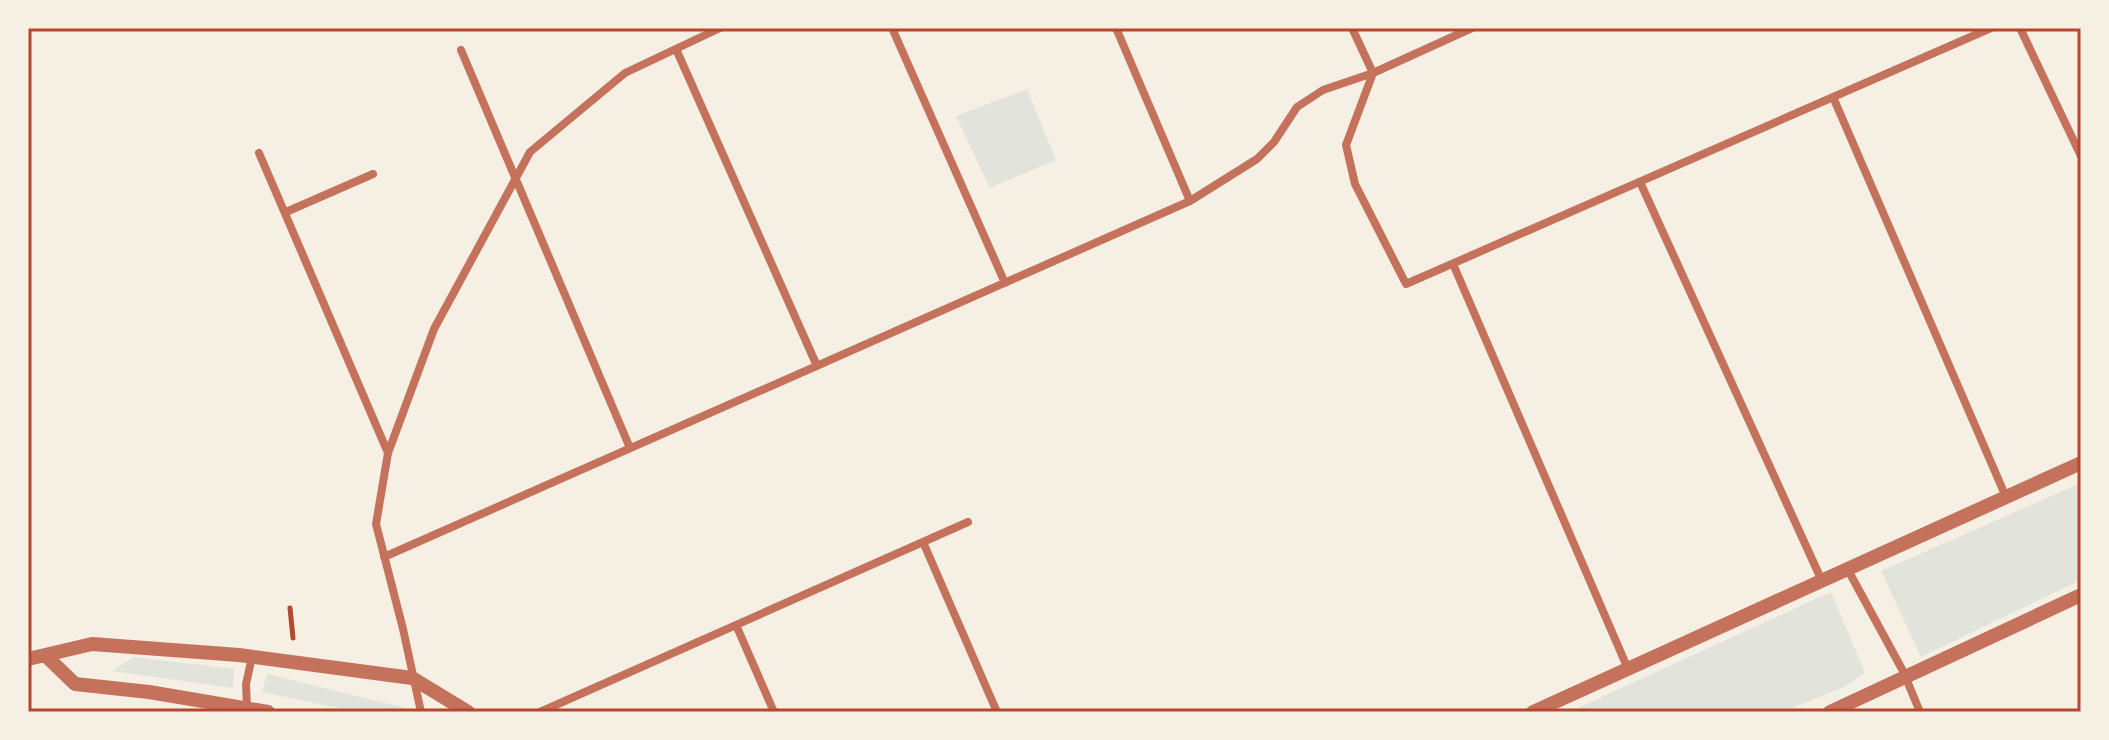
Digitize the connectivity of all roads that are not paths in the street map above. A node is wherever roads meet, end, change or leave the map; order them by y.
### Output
1 (720, 28) edge
2 (892, 28) edge
3 (1116, 28) edge
4 (1352, 28) edge
5 (1472, 28) edge
6 (1991, 28) edge
7 (2020, 28) edge
8 (676, 49) junction
9 (461, 50) dead end
10 (1373, 73) junction
11 (1833, 97) junction
12 (259, 153) dead end
13 (2081, 156) edge
14 (373, 174) dead end
15 (515, 180) junction
16 (1640, 182) junction
17 (1190, 201) junction
18 (286, 212) junction
19 (1453, 264) junction
20 (1005, 283) junction
21 (817, 366) junction
22 (630, 448) junction
23 (388, 453) junction
24 (2081, 463) edge
25 (2006, 497) junction
26 (968, 522) dead end
27 (923, 542) junction
28 (384, 557) junction
29 (1848, 570) junction
30 (1822, 581) junction
31 (2081, 595) edge
32 (736, 625) junction
33 (46, 656) junction
34 (252, 657) junction
35 (28, 659) edge
36 (1629, 670) junction
37 (1906, 677) junction
38 (412, 678) junction
39 (247, 708) junction
40 (268, 712) edge
41 (421, 712) edge
42 (468, 712) edge
43 (540, 712) edge
44 (774, 712) edge
45 (997, 712) edge
46 (1533, 712) edge
47 (1830, 712) edge
48 (1920, 712) edge

1 - 8 street
2 - 20 street
3 - 17 street
4 - 10 street
5 - 10 street
6 - 11 street
7 - 13 street
8 - 15 street
8 - 21 street
9 - 15 street
10 - 17 street
10 - 19 street
11 - 16 street
11 - 25 street
12 - 18 street
14 - 18 street
15 - 22 street
15 - 23 street
16 - 19 street
16 - 30 street
17 - 20 street
18 - 23 street
19 - 36 street
20 - 21 street
21 - 22 street
22 - 28 street
23 - 28 street
24 - 25 street
25 - 29 street
26 - 27 street
27 - 32 street
27 - 45 street
28 - 38 street
29 - 30 street
29 - 37 street
30 - 36 street
31 - 37 street
32 - 43 street
32 - 44 street
33 - 34 street
33 - 35 street
33 - 39 street
34 - 38 street
34 - 39 street
36 - 46 street
37 - 47 street
37 - 48 street
38 - 41 street
38 - 42 street
39 - 40 street

